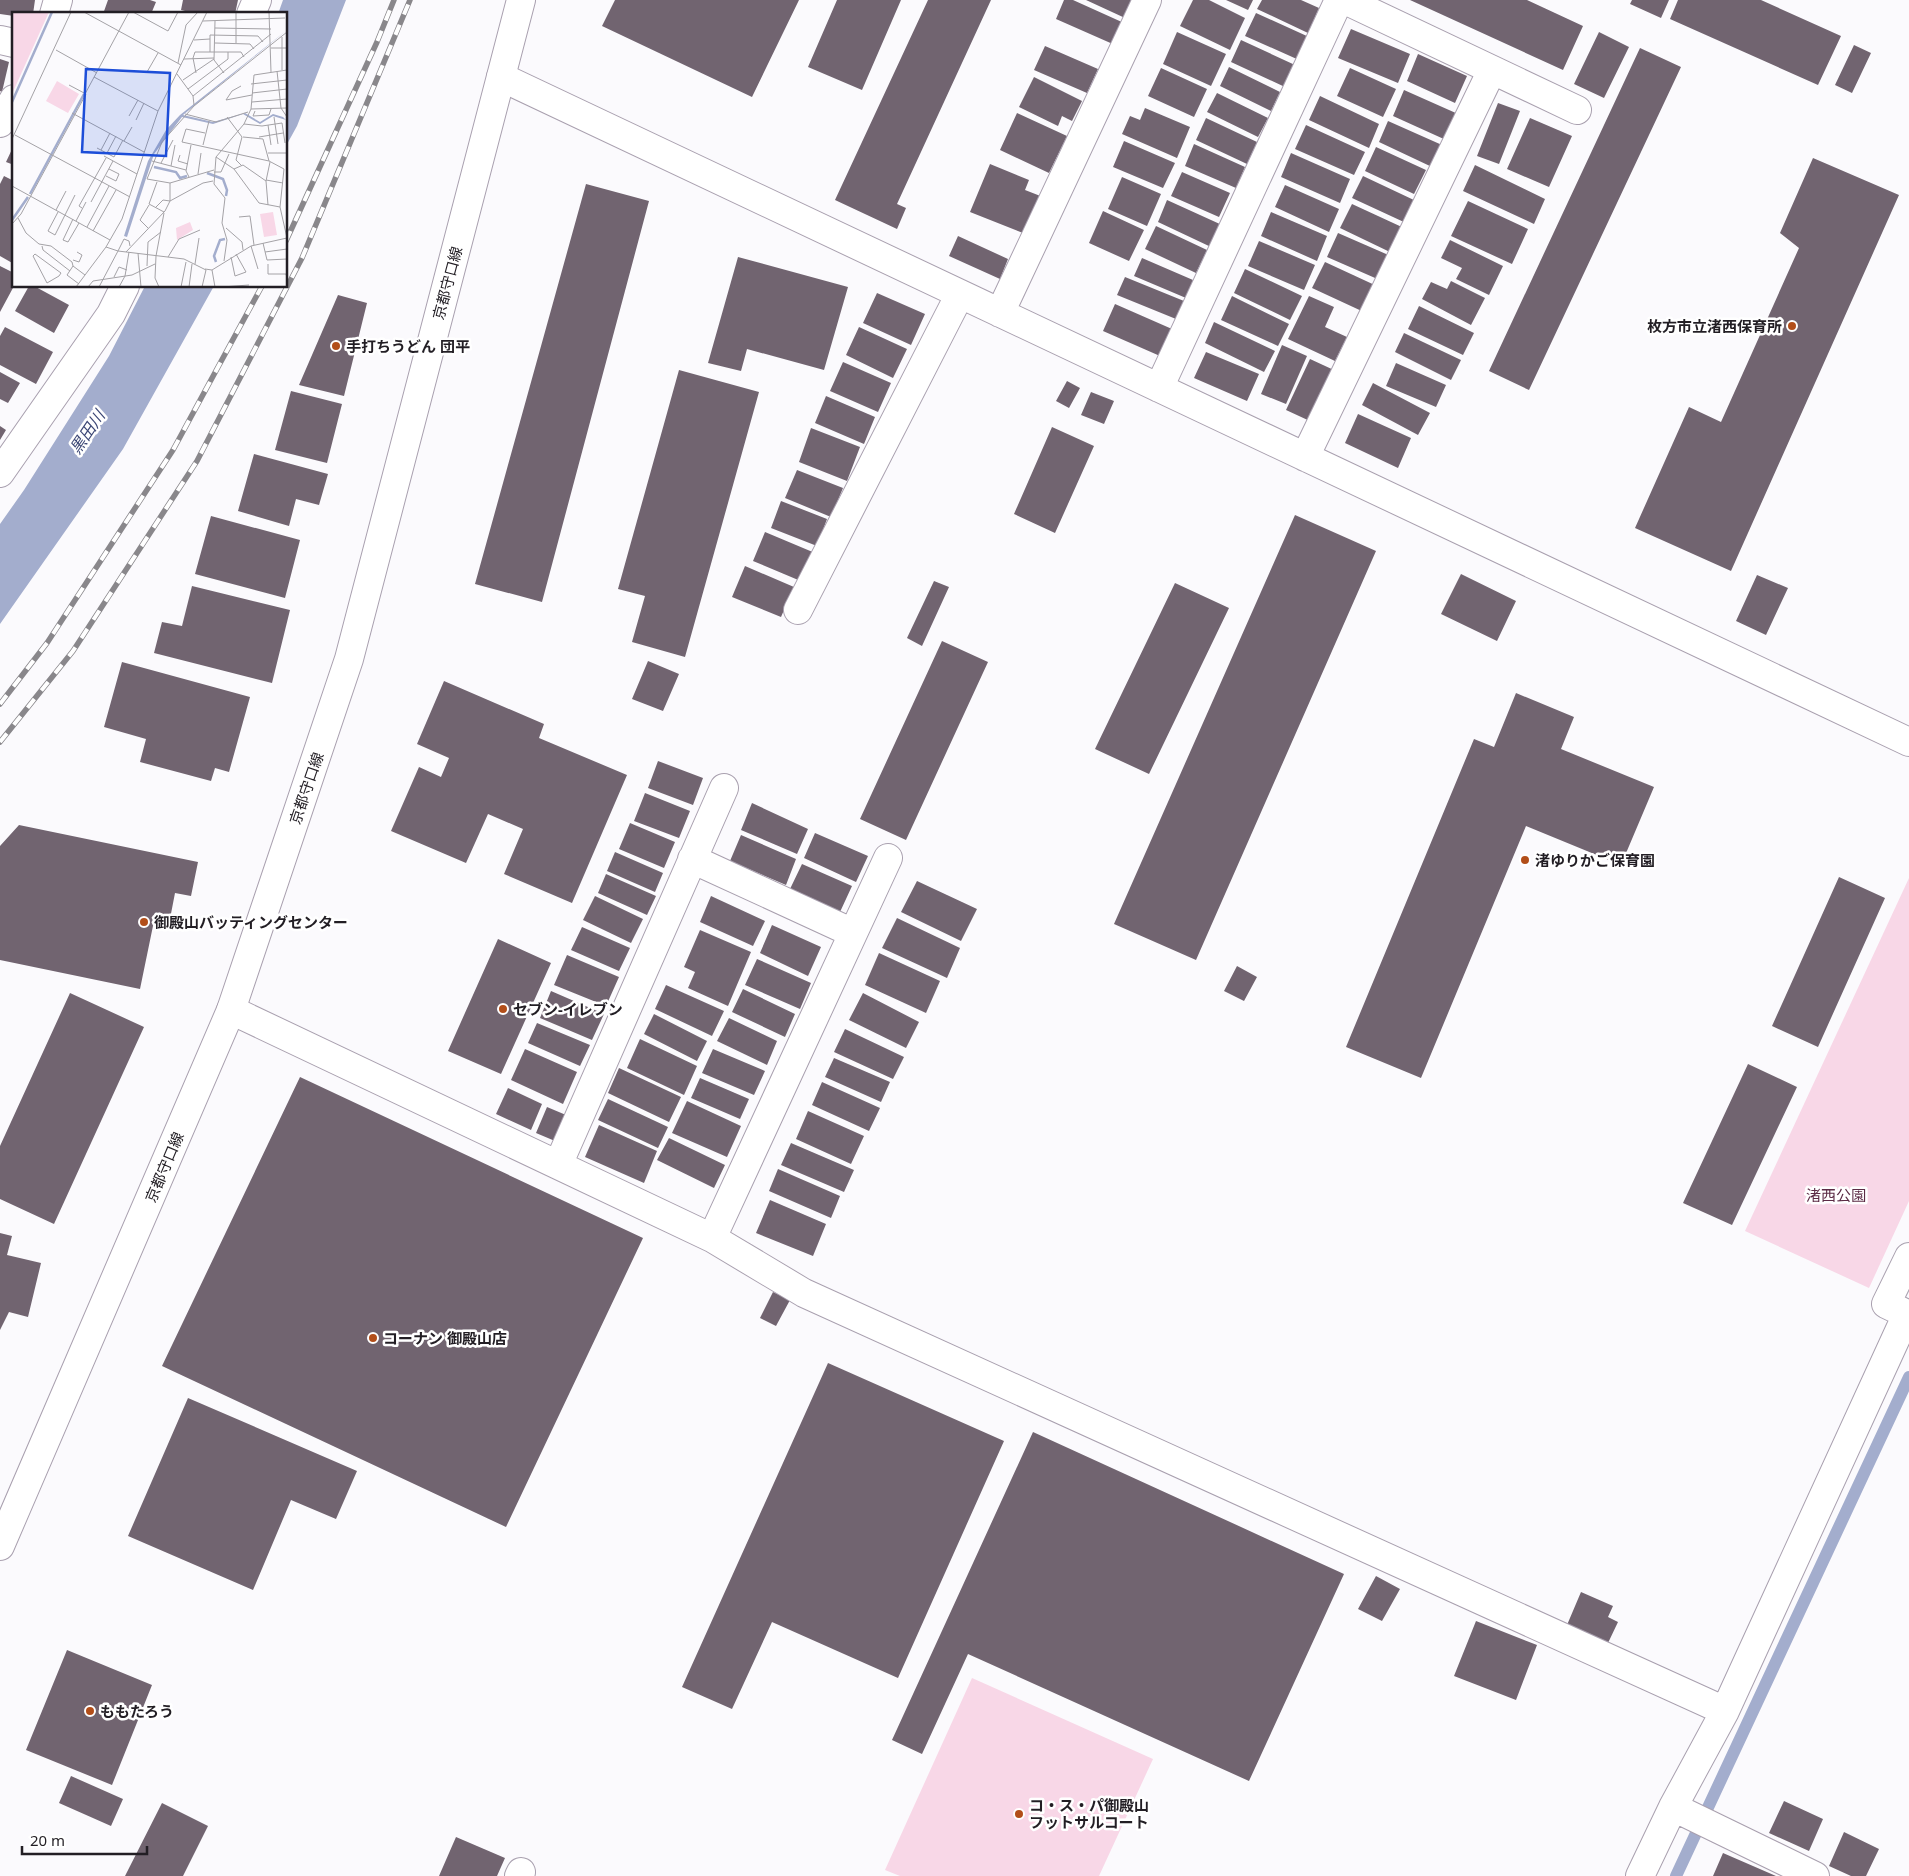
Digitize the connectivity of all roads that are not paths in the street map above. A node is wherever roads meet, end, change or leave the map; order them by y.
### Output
1 (257, 0) edge
2 (521, 0) edge
3 (1147, 0) edge
4 (1339, 0) edge
5 (1345, 0) edge
6 (252, 12) edge
7 (1492, 70) junction
8 (501, 77) junction
9 (12, 102) edge
10 (1577, 110) dead end
11 (0, 123) edge
12 (124, 288) edge
13 (960, 294) junction
14 (1000, 313) junction
15 (1159, 388) junction
16 (1305, 456) junction
17 (0, 473) edge
18 (798, 610) dead end
19 (1909, 742) edge
20 (724, 788) dead end
21 (888, 858) dead end
22 (692, 859) junction
23 (853, 933) junction
24 (231, 1010) junction
25 (558, 1165) junction
26 (712, 1238) junction
27 (1909, 1257) edge
28 (1908, 1315) edge
29 (0, 1546) edge
30 (1725, 1711) junction
31 (1672, 1808) junction
32 (1640, 1876) edge
33 (1815, 1876) edge

1 - 6 street
2 - 8 street, 京都守口線
3 - 14 street
4 - 15 street
5 - 7 street
7 - 10 street
7 - 16 street
8 - 13 street
8 - 24 street, 京都守口線
9 - 11 street
12 - 17 street
13 - 14 street
13 - 18 street
14 - 15 street
15 - 16 street
16 - 19 street
20 - 22 street
21 - 23 street
22 - 23 street
22 - 25 street
23 - 26 street
24 - 25 street
24 - 29 street, 京都守口線
25 - 26 street
26 - 30 street
27 - 28 street
28 - 30 street
30 - 31 street
31 - 32 street
31 - 33 street

